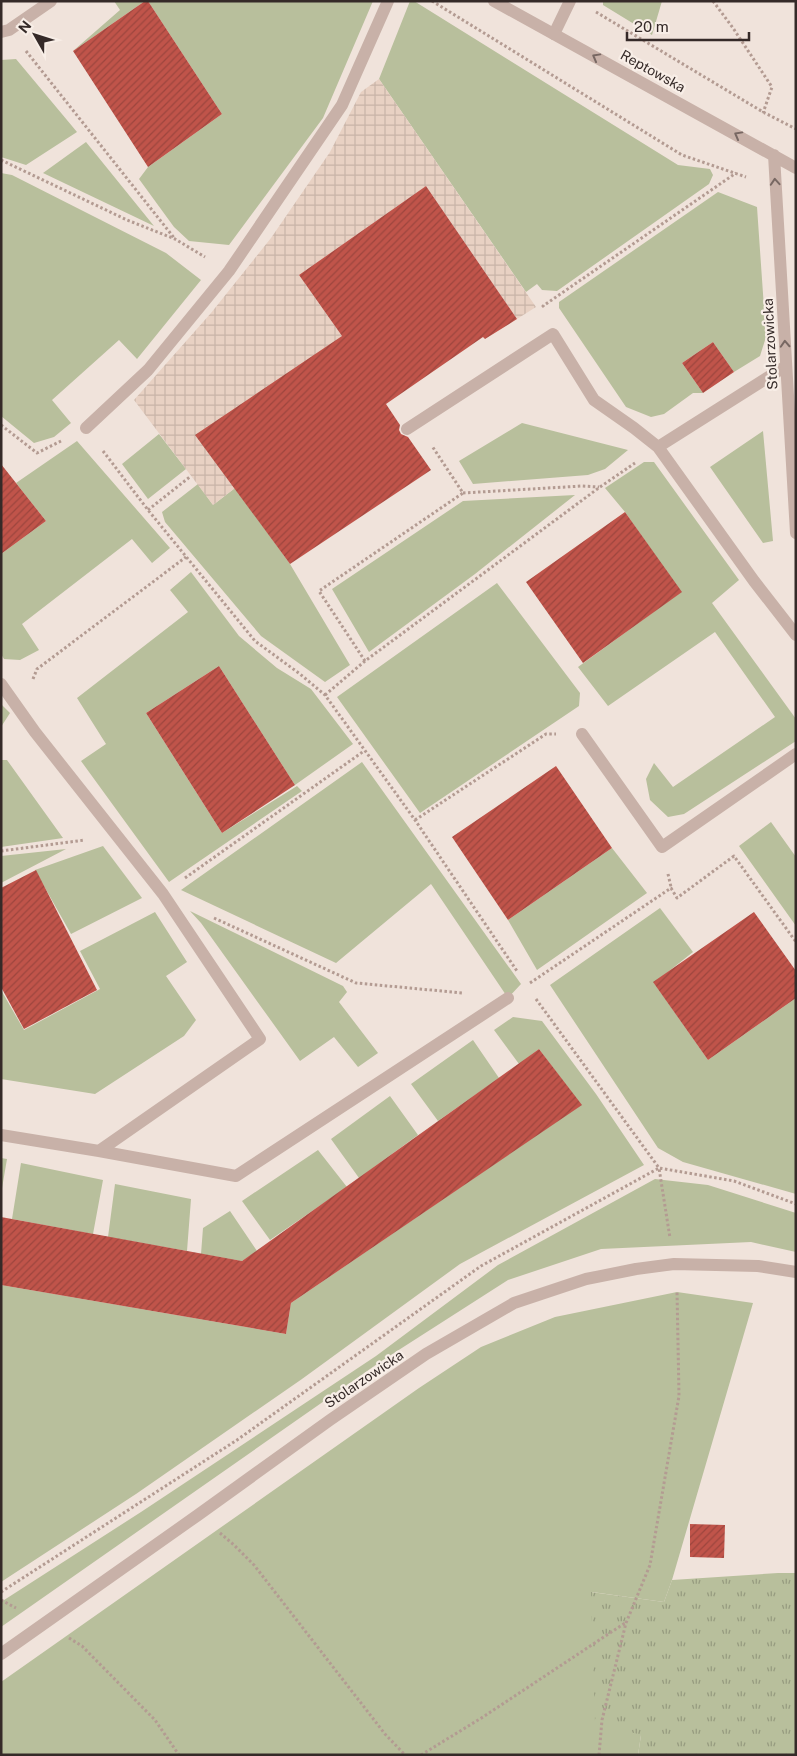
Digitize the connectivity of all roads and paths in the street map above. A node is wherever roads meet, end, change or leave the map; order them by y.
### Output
1 (51, 1) edge
2 (388, 1) edge
3 (432, 1) edge
4 (494, 1) edge
5 (570, 1) edge
6 (713, 1) edge
7 (595, 11) dead end
8 (5, 31) edge
9 (554, 34) junction
10 (763, 112) junction
11 (796, 130) edge
12 (774, 154) junction
13 (1, 160) edge
14 (796, 168) edge
15 (736, 172) junction
16 (776, 190) junction
17 (175, 239) junction
18 (229, 271) junction
19 (553, 334) junction
20 (786, 366) junction
21 (419, 421) junction
22 (1, 425) edge
23 (86, 428) junction
24 (407, 429) dead end
25 (658, 448) junction
26 (191, 476) dead end
27 (600, 488) junction
28 (464, 493) junction
29 (148, 510) junction
30 (796, 533) edge
31 (186, 557) junction
32 (796, 635) edge
33 (365, 661) junction
34 (1, 684) edge
35 (325, 695) junction
36 (19, 708) junction
37 (582, 734) joint
38 (364, 751) junction
39 (796, 754) edge
40 (415, 820) junction
41 (118, 836) junction
42 (1, 851) edge
43 (163, 894) junction
44 (207, 914) dead end
45 (796, 942) edge
46 (526, 986) junction
47 (508, 998) junction
48 (1, 1135) edge
49 (99, 1151) junction
50 (659, 1168) junction
51 (796, 1204) edge
52 (674, 1264) junction
53 (796, 1272) edge
54 (198, 1515) junction
55 (1, 1592) edge
56 (1, 1600) edge
57 (44, 1623) junction
58 (626, 1623) junction
59 (1, 1654) edge
60 (179, 1755) edge
61 (405, 1755) edge
62 (421, 1755) edge
63 (599, 1755) edge

1 - 8 street
2 - 18 street
3 - 15 path
4 - 9 street, Reptowska
5 - 9 street
6 - 10 path
7 - 10 path
8 - 17 path
12 -> 9 street, Reptowska
10 - 11 path
10 - 12 path
12 - 14 street, Reptowska
16 -> 12 street, Stolarzowicka
13 - 17 path
15 - 16 path
15 - 19 path
20 -> 16 street, Stolarzowicka
17 - 18 path
18 - 23 street
19 - 21 street
19 - 25 street
20 - 25 street
20 - 30 street, Stolarzowicka
21 - 24 street
21 - 28 path
22 - 23 path
23 - 29 path
25 - 27 path
25 - 32 street
26 - 29 path
27 - 28 path
27 - 33 path
28 - 33 path
29 - 31 path
31 - 35 path
31 - 36 path
33 - 35 path
34 - 36 street
35 - 38 path
36 - 41 street
37 - 39 street
37 - 40 path
38 - 40 path
38 - 43 path
40 - 46 path
41 - 42 path
41 - 43 street
43 - 49 street
44 - 47 path
45 - 46 path
46 - 47 path
46 - 50 path
47 - 49 street
48 - 49 street
50 - 51 path
50 - 52 path
50 - 55 path
52 - 53 street, Stolarzowicka
52 - 54 street, Stolarzowicka
52 - 58 path
54 - 57 street, Stolarzowicka
54 - 61 path
56 - 57 path
57 - 59 street, Stolarzowicka
57 - 60 path
58 - 62 path
58 - 63 path

